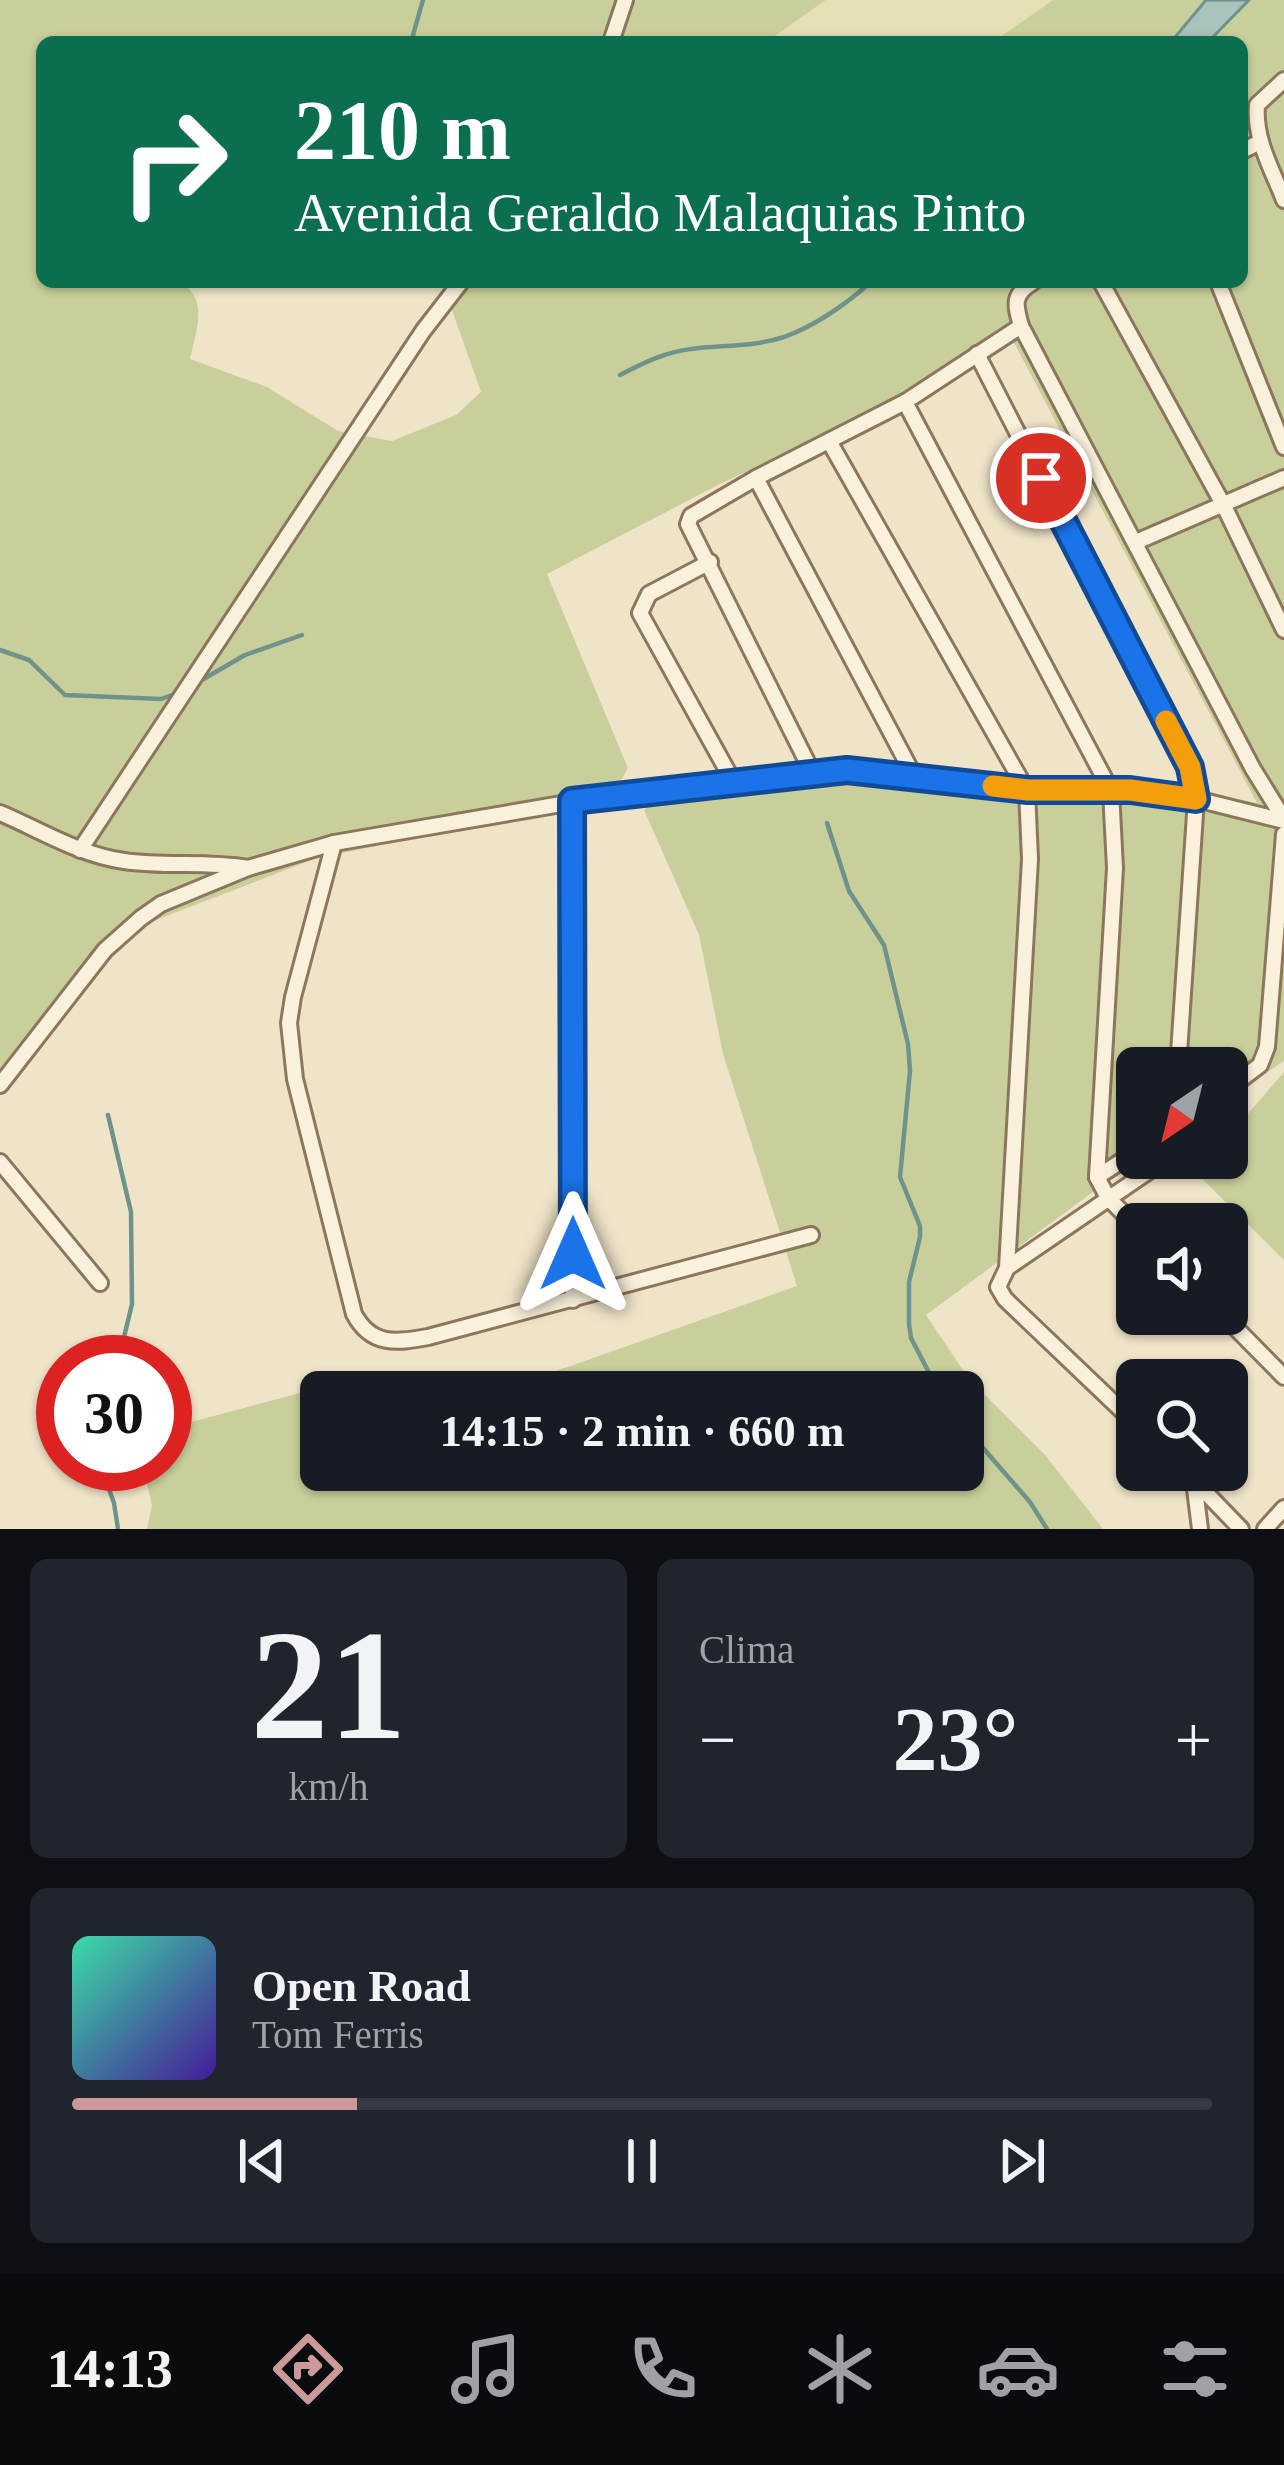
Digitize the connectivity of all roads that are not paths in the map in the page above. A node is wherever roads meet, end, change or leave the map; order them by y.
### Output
1 (625, 0) edge
2 (613, 36) edge
3 (1284, 80) edge
4 (1260, 142) junction
5 (1248, 148) edge
6 (1284, 200) edge
7 (456, 288) edge
8 (1023, 288) edge
9 (1104, 288) edge
10 (1220, 288) edge
11 (1021, 326) junction
12 (977, 354) junction
13 (905, 402) junction
14 (830, 441) junction
15 (1284, 447) edge
16 (756, 478) junction
17 (1284, 478) edge
18 (1224, 506) junction
19 (1136, 542) junction
20 (710, 562) junction
21 (1284, 630) edge
22 (812, 772) junction
23 (914, 776) junction
24 (734, 783) junction
25 (1028, 790) junction
26 (1111, 791) junction
27 (1196, 799) junction
28 (572, 801) junction
29 (0, 813) edge
30 (1284, 820) edge
31 (1284, 834) edge
32 (334, 843) junction
33 (80, 850) junction
34 (248, 868) junction
35 (1179, 1047) edge
36 (1248, 1074) edge
37 (0, 1085) edge
38 (0, 1162) edge
39 (1116, 1164) edge
40 (1097, 1177) junction
41 (1136, 1179) edge
42 (1108, 1198) junction
43 (1116, 1206) edge
44 (811, 1235) dead end
45 (1007, 1268) junction
46 (100, 1283) dead end
47 (573, 1300) junction
48 (1243, 1335) edge
49 (1283, 1374) edge
50 (1116, 1405) edge
51 (1192, 1491) edge
52 (1205, 1491) edge
53 (1284, 1508) edge
54 (1200, 1529) edge
55 (1241, 1529) edge
56 (1265, 1529) edge

1 - 2 street
3 - 4 street
4 - 5 street
4 - 6 street
7 - 33 street
8 - 11 street
9 - 18 street
10 - 15 street
11 - 12 street
11 - 19 street
12 - 13 street
12 - 27 street
13 - 14 street
13 - 26 street
14 - 16 street
14 - 25 street
16 - 20 street
16 - 23 street
17 - 18 street
18 - 19 street
18 - 21 street
19 - 30 street
20 - 22 street
20 - 24 street
22 - 23 street
22 - 24 street
23 - 25 street
24 - 28 street
25 - 26 street
25 - 45 street
26 - 27 street
26 - 40 street
27 - 30 street
27 - 35 street
28 - 32 street
28 - 47 street
29 - 33 street
31 - 36 street
32 - 34 street
32 - 47 street
33 - 34 street
34 - 37 street
38 - 46 street
39 - 40 street
40 - 42 street
41 - 42 street
42 - 43 street
42 - 45 street
44 - 47 street
45 - 50 street
48 - 49 street
51 - 54 street
52 - 55 street
53 - 56 street

